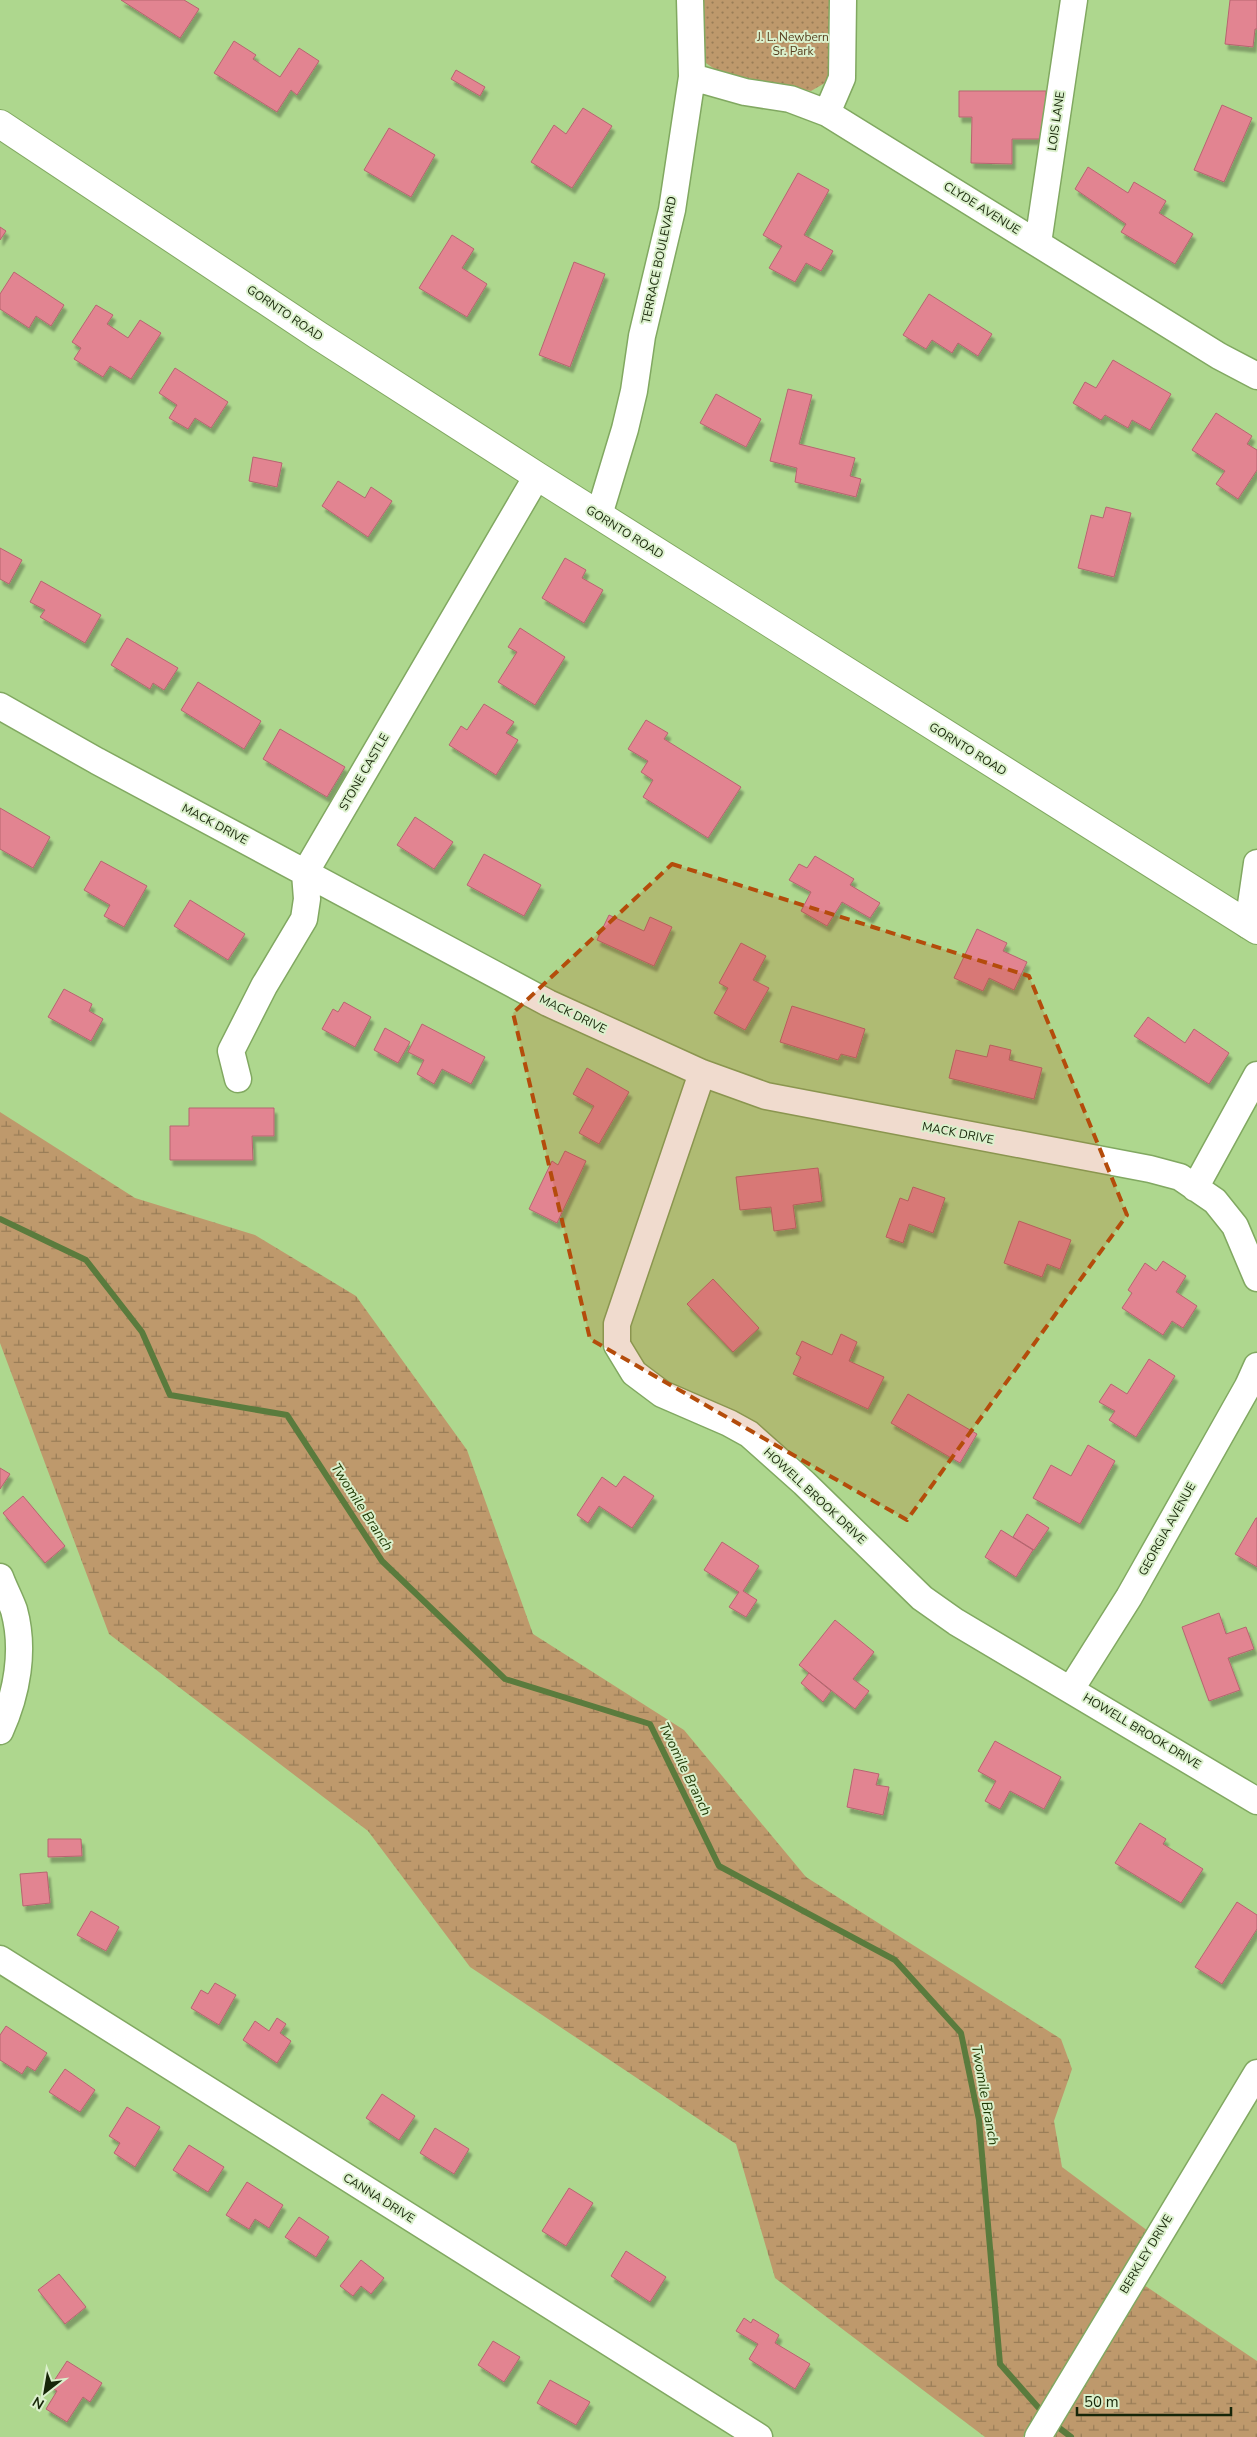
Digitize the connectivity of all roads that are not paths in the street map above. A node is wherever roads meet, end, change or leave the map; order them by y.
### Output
1 (690, 0) edge
2 (843, 0) edge
3 (1074, 0) edge
4 (692, 77) junction
5 (827, 113) junction
6 (0, 124) edge
7 (1038, 243) junction
8 (1257, 376) edge
9 (537, 476) junction
10 (599, 515) junction
11 (0, 706) edge
12 (1257, 863) edge
13 (305, 873) junction
14 (1252, 927) edge
15 (702, 1073) junction
16 (1257, 1075) edge
17 (238, 1079) dead end
18 (1195, 1188) junction
19 (1257, 1278) edge
20 (1257, 1366) edge
21 (0, 1577) edge
22 (1071, 1689) junction
23 (0, 1731) edge
24 (1257, 1801) edge
25 (0, 1959) edge
26 (1257, 2073) edge
27 (1250, 2100) edge
28 (759, 2437) edge
29 (1038, 2437) edge

1 - 4 street, TERRACE BOULEVARD
2 - 5 street
3 - 7 street, LOIS LANE
4 - 5 street, CLYDE AVENUE
4 - 10 street, TERRACE BOULEVARD
5 - 7 street, CLYDE AVENUE
6 - 9 main road, GORNTO ROAD
7 - 8 street, CLYDE AVENUE
9 - 10 main road, GORNTO ROAD
9 - 13 street, STONE CASTLE
10 - 14 main road, GORNTO ROAD
11 - 13 street, MACK DRIVE
12 - 14 street
13 - 15 street, MACK DRIVE
13 - 17 street
15 - 18 street, MACK DRIVE
15 - 22 street, HOWELL BROOK DRIVE
16 - 18 street
18 - 19 street
20 - 22 street, GEORGIA AVENUE
21 - 23 street
22 - 24 street, HOWELL BROOK DRIVE
25 - 28 street, CANNA DRIVE
26 - 27 street, BERKLEY DRIVE
27 - 29 street, BERKLEY DRIVE

